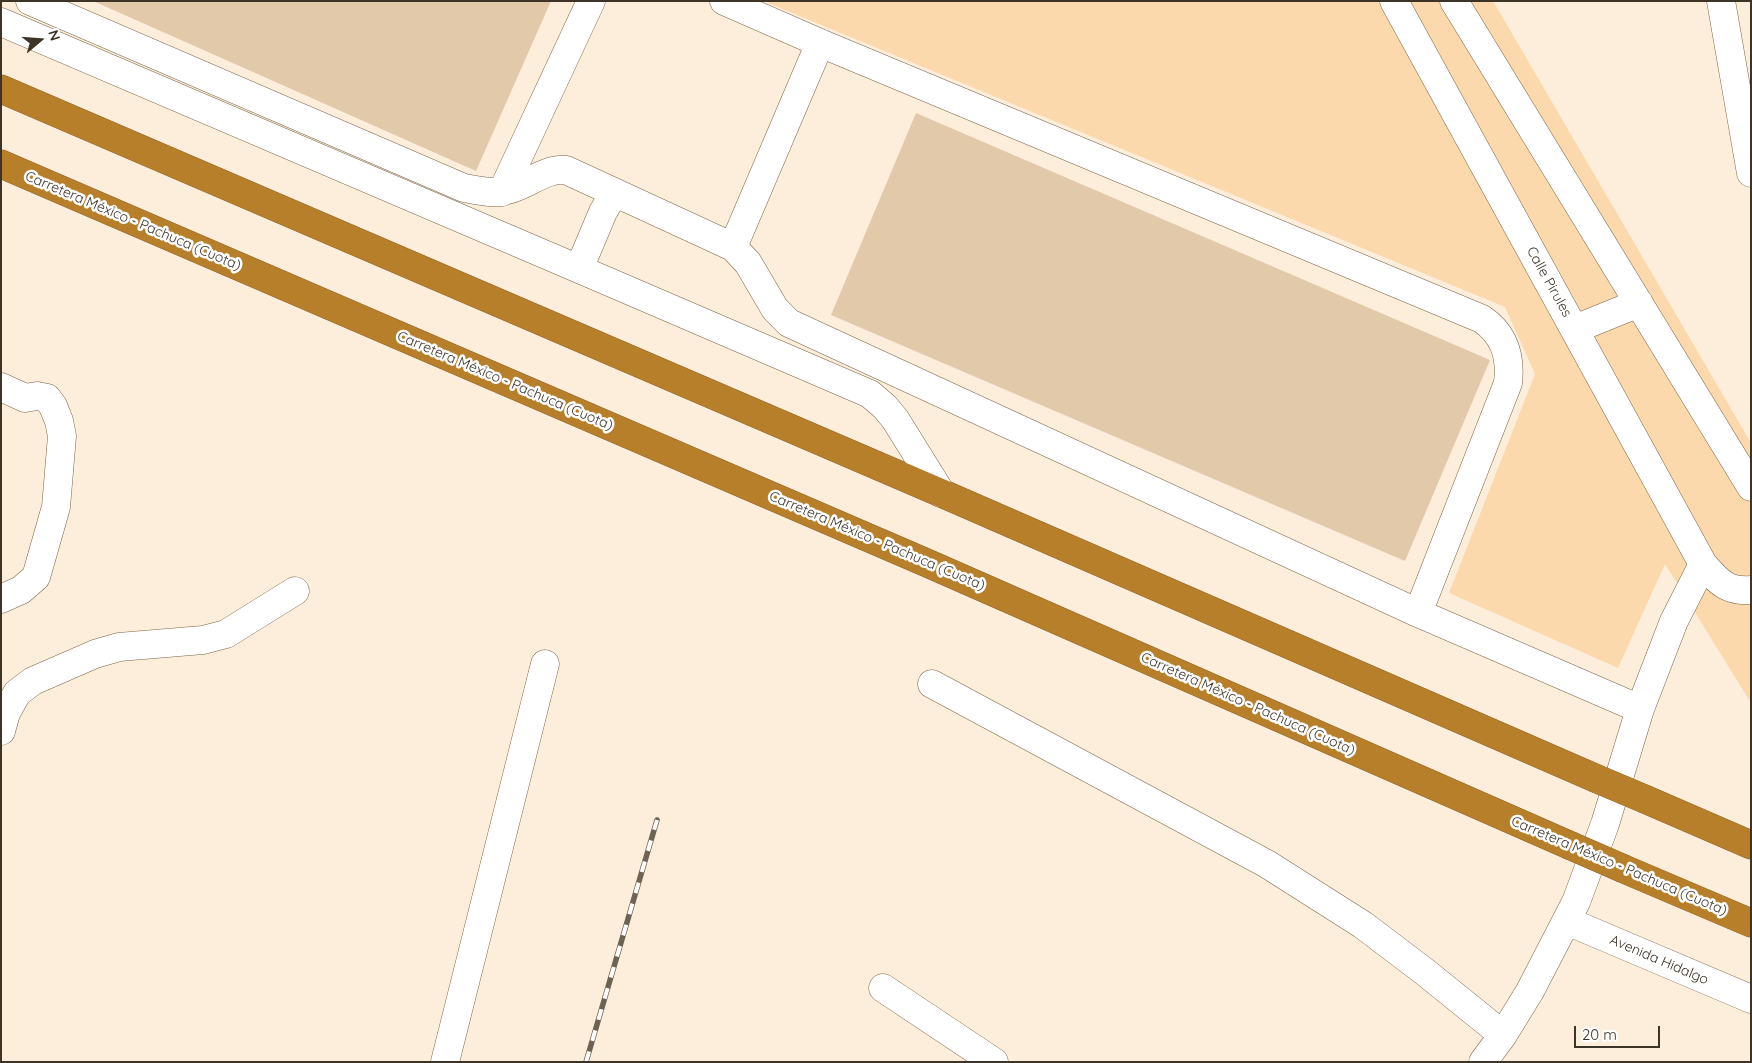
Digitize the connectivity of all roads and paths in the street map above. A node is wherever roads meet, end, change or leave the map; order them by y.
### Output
1 (30, 1) edge
2 (591, 1) edge
3 (724, 1) edge
4 (1394, 1) edge
5 (1454, 1) edge
6 (1721, 1) edge
7 (1, 22) edge
8 (820, 43) junction
9 (1, 89) edge
10 (1744, 101) edge
11 (1, 164) edge
12 (1751, 173) edge
13 (502, 192) junction
14 (614, 193) junction
15 (732, 247) junction
16 (579, 269) junction
17 (1639, 303) junction
18 (1575, 329) junction
19 (1, 387) edge
20 (1751, 488) edge
21 (941, 493) junction
22 (1703, 564) junction
23 (1751, 590) edge
24 (295, 591) dead end
25 (1, 599) edge
26 (1418, 613) junction
27 (544, 664) dead end
28 (932, 684) dead end
29 (1640, 709) junction
30 (1, 731) edge
31 (1751, 845) edge
32 (1567, 921) junction
33 (1751, 923) edge
34 (883, 988) dead end
35 (1751, 999) edge
36 (1503, 1035) junction
37 (985, 1059) edge
38 (445, 1062) edge
39 (1482, 1062) edge

1 - 13 street
2 - 13 street
3 - 8 street
4 - 18 street, Calle Pirules
5 - 17 street
6 - 10 street
7 - 16 street
8 - 15 street
8 - 26 street
9 - 21 highway
10 - 12 street
11 - 33 highway, Carretera México - Pachuca (Cuota), bridge
13 - 14 street
14 - 15 street
14 - 16 street
15 - 26 street
16 - 21 street
17 - 18 street
17 - 20 street
18 - 22 street, Calle Pirules
19 - 25 street
21 - 31 highway, bridge
22 - 23 street, Calle Pirules
22 - 29 street
24 - 30 street
26 - 29 street
27 - 38 street
28 - 36 street
29 - 32 street
32 - 35 street, Avenida Hidalgo
32 - 36 street
34 - 37 street
36 - 39 street

